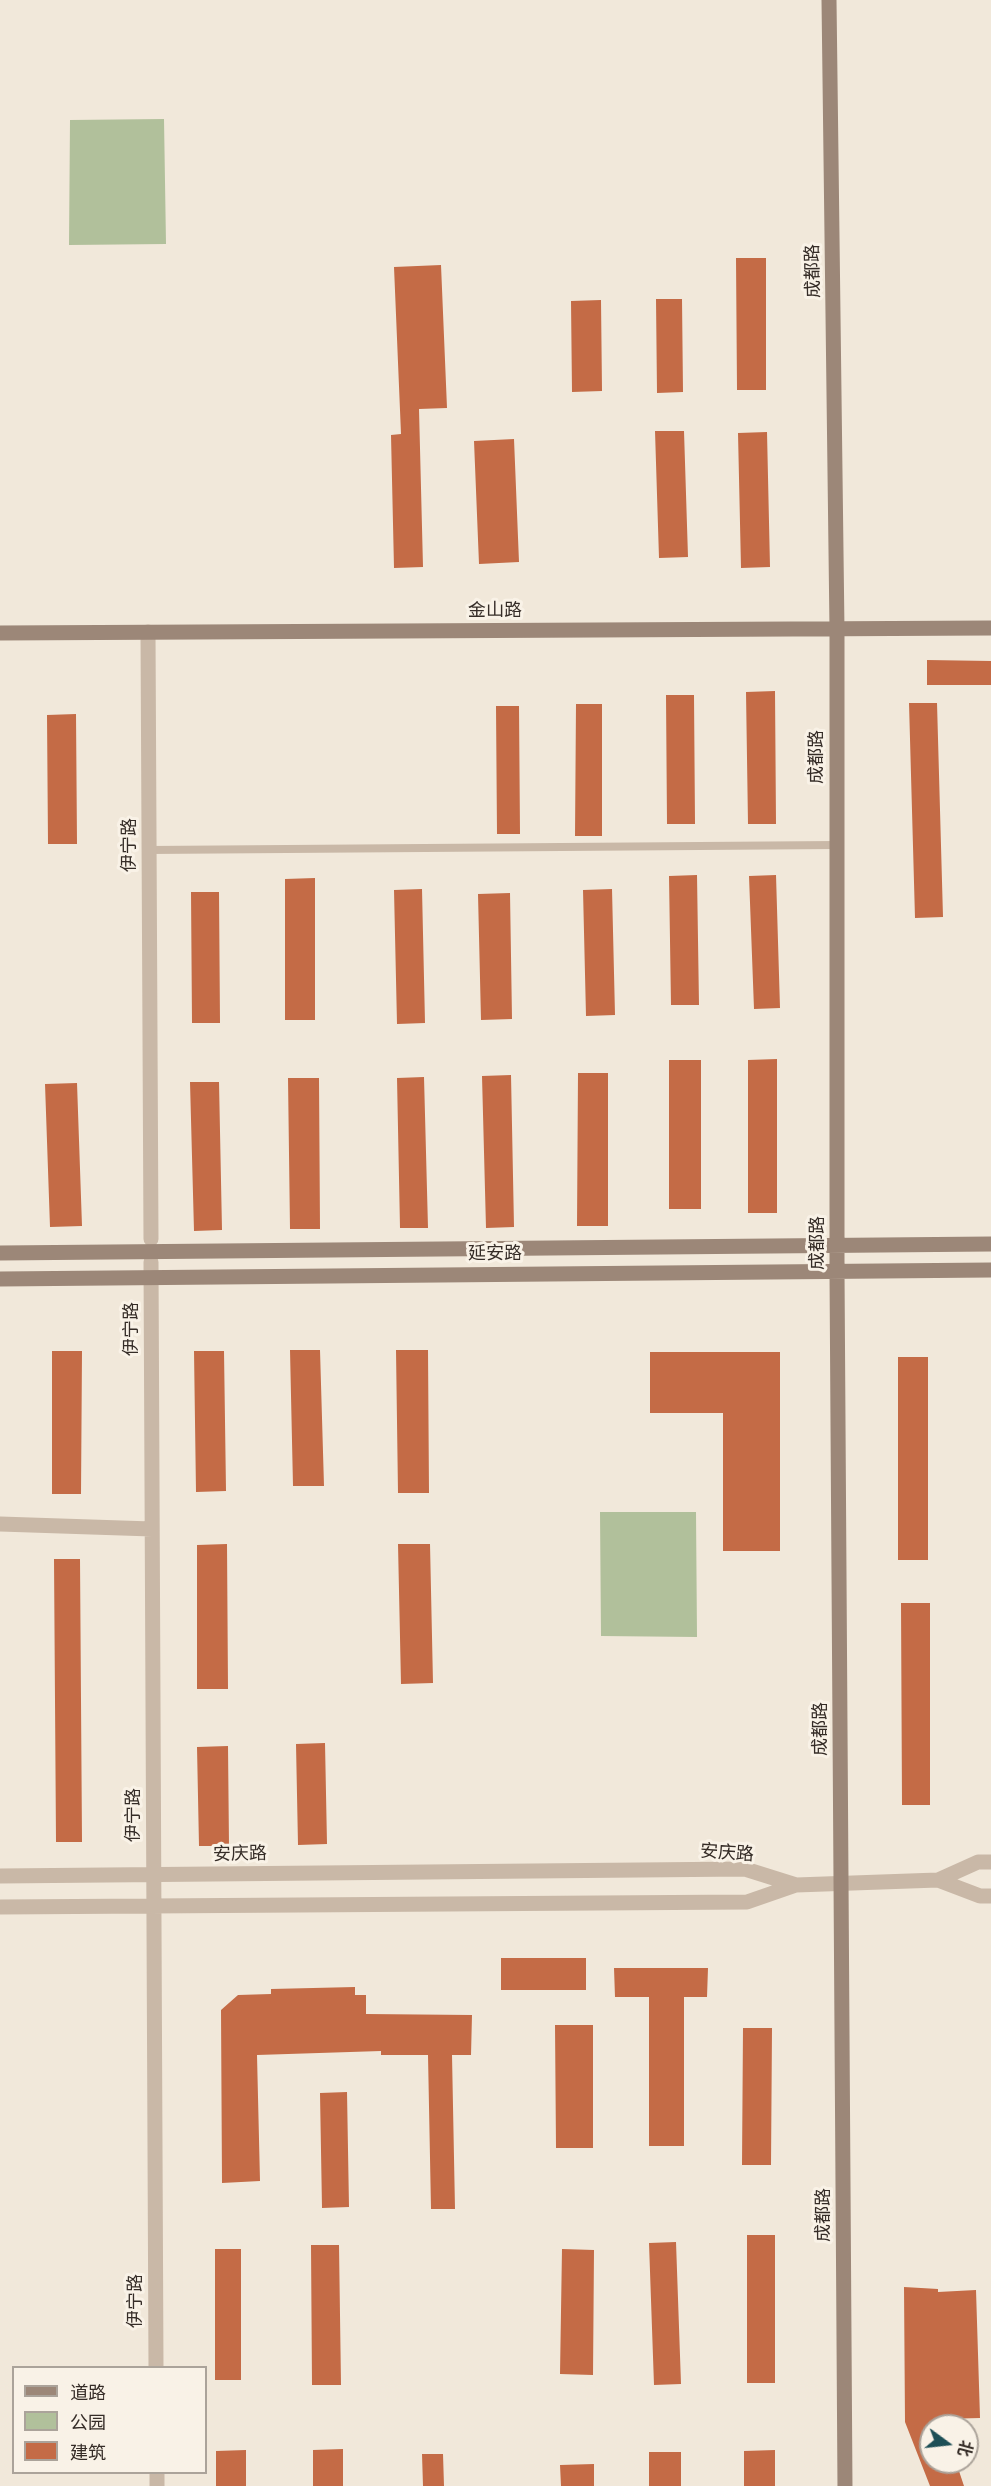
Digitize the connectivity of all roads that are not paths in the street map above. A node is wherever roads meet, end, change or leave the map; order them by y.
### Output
1 (829, 0) edge
2 (991, 628) edge
3 (837, 629) junction
4 (148, 632) junction
5 (0, 633) edge
6 (837, 845) junction
7 (149, 850) junction
8 (151, 1239) dead end
9 (991, 1244) edge
10 (837, 1245) junction
11 (0, 1253) edge
12 (151, 1269) junction
13 (991, 1270) edge
14 (837, 1271) junction
15 (0, 1280) edge
16 (0, 1524) edge
17 (152, 1529) junction
18 (991, 1862) edge
19 (154, 1875) junction
20 (0, 1876) edge
21 (938, 1880) junction
22 (842, 1883) junction
23 (796, 1885) junction
24 (991, 1896) edge
25 (0, 1907) edge
26 (154, 1907) junction
27 (156, 2366) edge
28 (845, 2486) edge

1 - 3 street, 成都路
2 - 3 street, 金山路
3 - 4 street, 金山路
3 - 6 street, 成都路
4 - 5 street, 金山路
4 - 7 street, 伊宁路
6 - 7 lane
6 - 10 street, 成都路
7 - 8 street, 伊宁路
9 - 10 street, 延安路
10 - 11 street, 延安路
10 - 14 street, 成都路
12 - 14 street, 延安路
12 - 15 street, 延安路
12 - 17 street, 伊宁路
13 - 14 street, 延安路
14 - 22 street, 成都路
16 - 17 street
17 - 19 street, 伊宁路
18 - 21 street
19 - 20 street, 安庆路
19 - 23 street, 安庆路
19 - 26 street, 伊宁路
21 - 22 street
21 - 24 street
22 - 23 street
22 - 28 street, 成都路
23 - 26 street
25 - 26 street
26 - 27 street, 伊宁路

